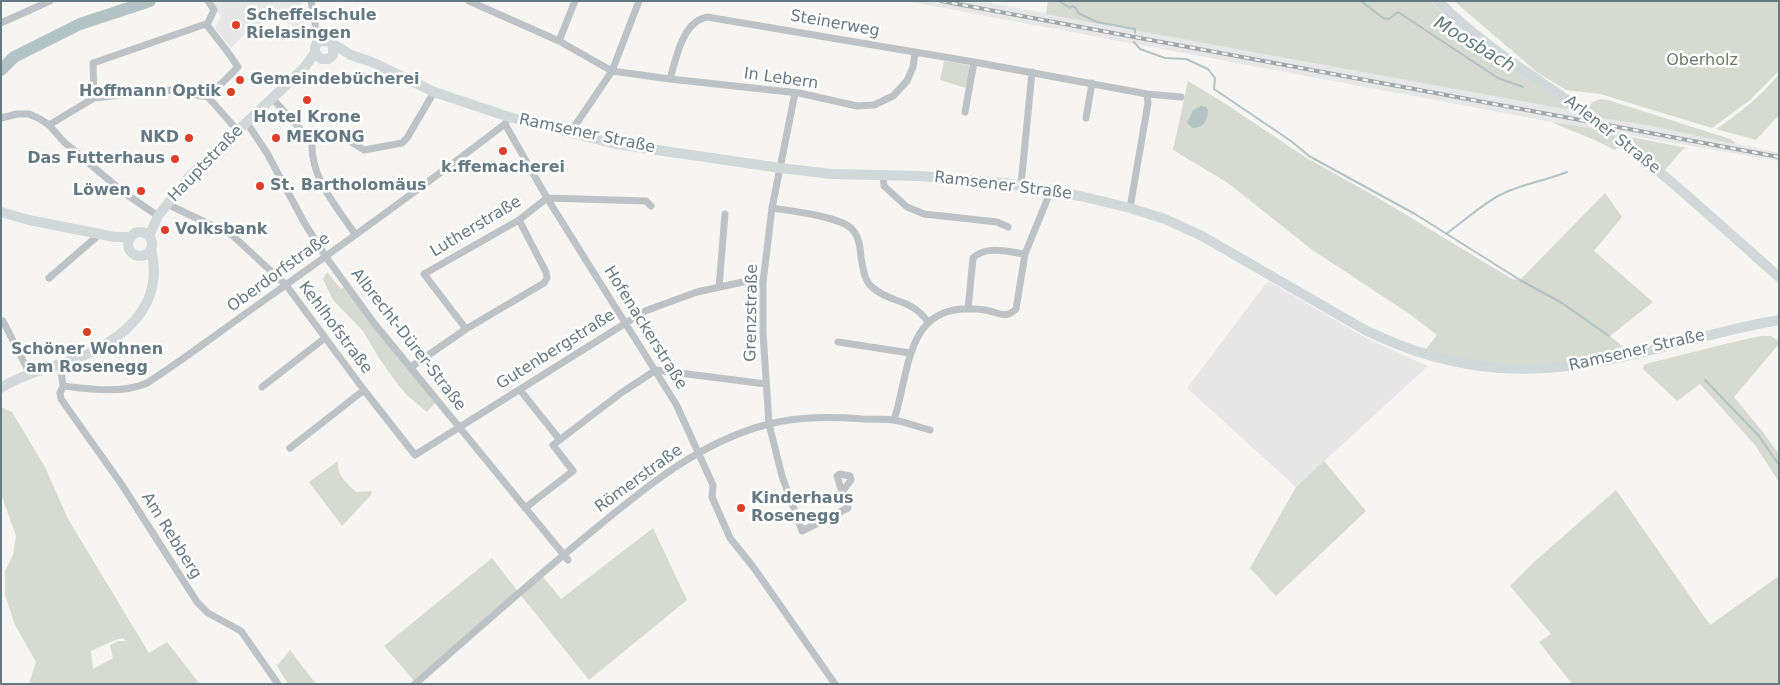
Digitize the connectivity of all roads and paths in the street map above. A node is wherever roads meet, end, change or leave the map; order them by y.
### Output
1 (50, 1) edge
2 (208, 1) edge
3 (469, 1) edge
4 (575, 1) edge
5 (639, 1) edge
6 (1438, 1) edge
7 (313, 2) edge
8 (1, 23) edge
9 (207, 25) junction
10 (559, 41) junction
11 (323, 50) junction
12 (915, 53) junction
13 (974, 62) junction
14 (612, 71) junction
15 (1032, 72) junction
16 (670, 79) junction
17 (1092, 83) junction
18 (434, 92) junction
19 (795, 93) junction
20 (1147, 94) junction
21 (208, 97) junction
22 (94, 98) junction
23 (272, 98) junction
24 (1181, 98) dead end
25 (965, 112) dead end
26 (1, 118) edge
27 (1086, 118) dead end
28 (507, 121) junction
29 (247, 123) junction
30 (49, 125) junction
31 (238, 131) junction
32 (570, 133) junction
33 (312, 142) junction
34 (780, 168) junction
35 (883, 175) junction
36 (1021, 185) junction
37 (1051, 190) junction
38 (547, 198) junction
39 (168, 204) junction
40 (651, 206) dead end
41 (772, 208) junction
42 (1130, 208) junction
43 (1, 212) edge
44 (725, 214) dead end
45 (156, 219) junction
46 (519, 220) junction
47 (1008, 227) dead end
48 (101, 233) junction
49 (145, 234) junction
50 (355, 234) junction
51 (130, 241) junction
52 (151, 249) junction
53 (1025, 254) junction
54 (142, 256) junction
55 (326, 257) junction
56 (155, 269) junction
57 (1779, 277) edge
58 (49, 278) dead end
59 (763, 282) junction
60 (286, 285) junction
61 (719, 287) junction
62 (964, 309) junction
63 (1779, 320) edge
64 (3, 321) dead end
65 (626, 322) junction
66 (928, 322) junction
67 (466, 329) junction
68 (326, 338) junction
69 (838, 342) dead end
70 (910, 353) junction
71 (60, 364) junction
72 (411, 367) junction
73 (656, 370) junction
74 (30, 374) junction
75 (766, 384) junction
76 (63, 386) junction
77 (262, 387) dead end
78 (1, 388) edge
79 (364, 390) junction
80 (520, 390) junction
81 (894, 420) junction
82 (769, 424) junction
83 (459, 427) junction
84 (930, 430) dead end
85 (560, 440) junction
86 (290, 448) dead end
87 (699, 453) junction
88 (415, 454) joint
89 (842, 492) dead end
90 (525, 508) junction
91 (566, 557) junction
92 (278, 684) edge
93 (415, 684) edge
94 (835, 684) edge

1 - 8 street
2 - 9 street
3 - 10 street
4 - 10 street
5 - 14 street
6 - 57 main road, Arlener Straße
7 - 11 street
9 - 21 street
9 - 22 street
10 - 14 street
11 - 18 main road, Ramsener Straße
11 - 23 main road, Hauptstraße
12 - 13 street, Steinerweg
12 - 16 street, Steinerweg
12 - 19 street, In Lebern
13 - 15 street, Steinerweg
13 - 25 street
14 - 16 street, In Lebern
14 - 32 street
15 - 17 street, Steinerweg
15 - 36 street
16 - 19 street, In Lebern
17 - 20 street, Steinerweg
17 - 27 street
18 - 28 main road, Ramsener Straße
18 - 33 street
19 - 34 street, Grenzstraße
20 - 24 street, Steinerweg
20 - 42 street
21 - 22 street
21 - 31 street
22 - 30 street
23 - 29 main road, Hauptstraße
23 - 33 street
26 - 30 street
28 - 32 main road, Ramsener Straße
28 - 38 street, Hofenackerstraße
28 - 50 street, Oberdorfstraße
29 - 31 main road, Hauptstraße
29 - 55 street, Albrecht-Dürer-Straße
30 - 45 street
31 - 39 main road, Hauptstraße
32 - 34 main road, Ramsener Straße
33 - 50 street
34 - 35 main road, Ramsener Straße
34 - 41 street, Grenzstraße
35 - 36 main road, Ramsener Straße
35 - 47 street
36 - 37 main road, Ramsener Straße
37 - 42 main road, Ramsener Straße
37 - 53 street
38 - 40 street
38 - 46 street, Lutherstraße
38 - 65 street, Hofenackerstraße
39 - 45 main road, Hauptstraße
39 - 60 street, Kehlhofstraße
41 - 59 street, Grenzstraße
41 - 66 street
42 - 63 main road, Ramsener Straße
43 - 48 main road
44 - 61 street
45 - 49 main road, Hauptstraße
46 - 67 street
46 - 67 street, Lutherstraße
48 - 51 main road
48 - 58 street
49 - 51 main road
49 - 52 main road
50 - 55 street, Oberdorfstraße
51 - 54 main road
52 - 54 main road
52 - 56 main road
53 - 62 street
53 - 62 street
54 - 56 main road
55 - 60 street, Oberdorfstraße
55 - 72 street, Albrecht-Dürer-Straße
56 - 71 main road
59 - 61 street, Gutenbergstraße
59 - 75 street, Grenzstraße
60 - 68 street, Kehlhofstraße
60 - 76 street, Oberdorfstraße
61 - 65 street, Gutenbergstraße
62 - 66 street
64 - 74 street
65 - 73 street, Hofenackerstraße
65 - 80 street, Gutenbergstraße
66 - 70 street
67 - 72 street
68 - 77 street
68 - 79 street, Kehlhofstraße
69 - 70 street
70 - 81 street
71 - 74 main road
71 - 76 street
72 - 83 street, Albrecht-Dürer-Straße
73 - 75 street
73 - 85 street
73 - 87 street, Hofenackerstraße
74 - 78 main road
75 - 82 street, Grenzstraße
76 - 92 street, Am Rebberg
79 - 86 street
79 - 88 street, Kehlhofstraße
80 - 83 street, Gutenbergstraße
80 - 85 street
81 - 82 street, Römerstraße
81 - 84 street, Römerstraße
82 - 87 street, Römerstraße
82 - 89 street, Grenzstraße
83 - 88 street, Gutenbergstraße
83 - 90 street, Albrecht-Dürer-Straße
85 - 90 street
87 - 91 street, Römerstraße
87 - 94 street, Hofenackerstraße
90 - 91 street, Albrecht-Dürer-Straße
91 - 93 street, Römerstraße

